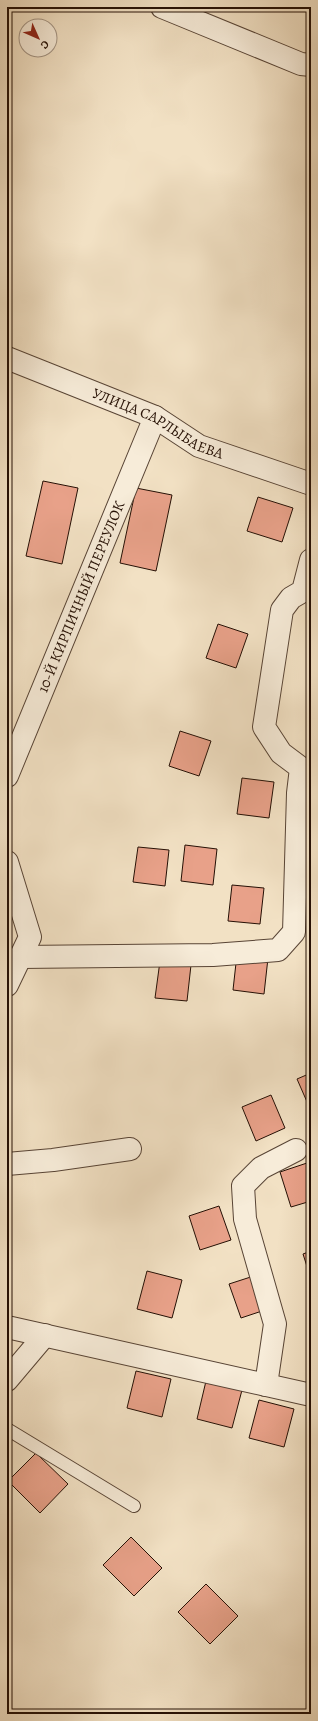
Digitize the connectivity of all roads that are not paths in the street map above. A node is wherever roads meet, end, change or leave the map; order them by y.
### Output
1 (162, 7) edge
2 (311, 65) edge
3 (7, 358) edge
4 (155, 417) junction
5 (311, 484) edge
6 (311, 560) edge
7 (7, 776) edge
8 (7, 862) edge
9 (20, 957) junction
10 (7, 985) edge
11 (130, 1149) dead end
12 (296, 1150) dead end
13 (7, 1164) edge
14 (7, 1327) edge
15 (45, 1335) junction
16 (7, 1380) edge
17 (266, 1385) junction
18 (311, 1395) edge
19 (7, 1430) edge
20 (134, 1506) dead end

1 - 2 street
3 - 4 street, УЛИЦА САРЛЫБАЕВА
4 - 5 street, УЛИЦА САРЛЫБАЕВА
4 - 7 street, 10-Й КИРПИЧНЫЙ ПЕРЕУЛОК
6 - 9 street
8 - 9 street
9 - 10 street
11 - 13 street
12 - 17 street
14 - 15 street
15 - 16 street
15 - 17 street
17 - 18 street
19 - 20 lane

